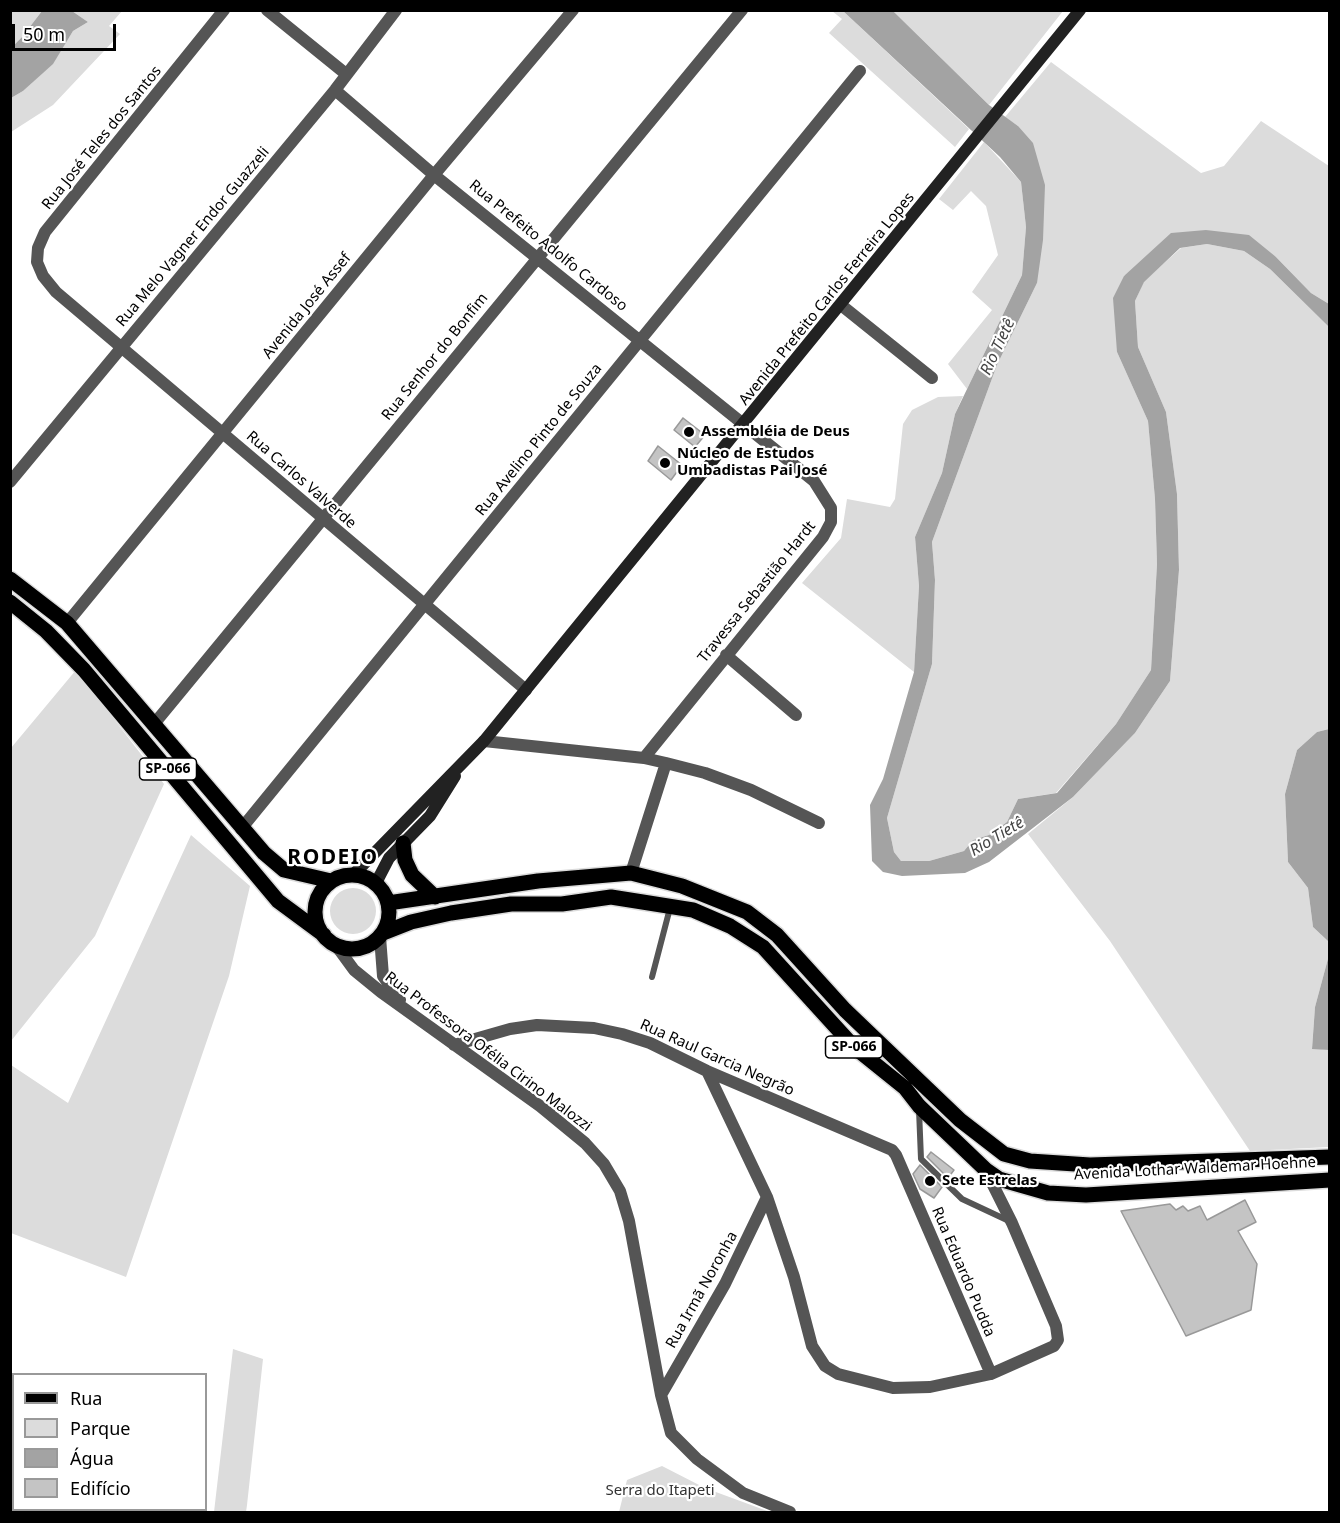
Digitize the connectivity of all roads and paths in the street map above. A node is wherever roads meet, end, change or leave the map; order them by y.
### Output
1 (224, 10) edge
2 (267, 10) edge
3 (396, 10) edge
4 (573, 10) edge
5 (742, 10) edge
6 (1080, 10) edge
7 (860, 71) dead end
8 (346, 74) junction
9 (335, 90) junction
10 (434, 175) junction
11 (537, 256) junction
12 (56, 292) joint
13 (841, 305) junction
14 (641, 339) junction
15 (122, 347) junction
16 (932, 378) dead end
17 (745, 423) junction
18 (223, 433) junction
19 (10, 482) edge
20 (322, 519) junction
21 (10, 579) edge
22 (10, 602) edge
23 (424, 603) junction
24 (67, 623) junction
25 (726, 655) junction
26 (526, 690) junction
27 (796, 715) dead end
28 (154, 724) junction
29 (484, 741) junction
30 (644, 758) junction
31 (666, 763) junction
32 (457, 771) junction
33 (819, 823) dead end
34 (241, 829) junction
35 (403, 843) junction
36 (631, 873) junction
37 (354, 874) junction
38 (331, 881) junction
39 (376, 883) junction
40 (435, 897) junction
41 (388, 903) junction
42 (670, 907) junction
43 (381, 935) junction
44 (329, 940) junction
45 (652, 977) dead end
46 (410, 1012) junction
47 (454, 1045) junction
48 (707, 1071) junction
49 (919, 1106) junction
50 (892, 1150) joint
51 (1329, 1157) edge
52 (986, 1170) junction
53 (1329, 1180) edge
54 (767, 1197) junction
55 (1012, 1223) junction
56 (991, 1374) junction
57 (660, 1395) junction
58 (790, 1512) edge

1 - 12 street, Rua José Teles dos Santos
2 - 8 street
3 - 8 street, Rua Melo Vagner Endor Guazzeli
4 - 10 street, Avenida José Assef
5 - 11 street, Rua Senhor do Bonfim
6 - 13 main road, Avenida Prefeito Carlos Ferreira Lopes
7 - 14 street, Rua Avelino Pinto de Souza
8 - 9 street, Rua Melo Vagner Endor Guazzeli
9 - 10 street, Rua Prefeito Adolfo Cardoso
9 - 15 street, Rua Melo Vagner Endor Guazzeli
10 - 11 street, Rua Prefeito Adolfo Cardoso
10 - 18 street, Avenida José Assef
11 - 14 street, Rua Prefeito Adolfo Cardoso
11 - 20 street, Rua Senhor do Bonfim
12 - 15 street, Rua Carlos Valverde
13 - 16 street
13 - 17 main road, Avenida Prefeito Carlos Ferreira Lopes
14 - 17 street, Rua Prefeito Adolfo Cardoso
14 - 23 street, Rua Avelino Pinto de Souza
15 - 18 street, Rua Carlos Valverde
15 - 19 street, Rua Melo Vagner Endor Guazzeli
17 - 25 street, Travessa Sebastião Hardt
17 - 26 main road, Avenida Prefeito Carlos Ferreira Lopes
18 - 20 street, Rua Carlos Valverde
18 - 24 street, Avenida José Assef
20 - 23 street, Rua Carlos Valverde
20 - 28 street, Rua Senhor do Bonfim
21 - 24 main road, SP-066
22 - 44 main road, SP-066
23 - 26 street, Rua Carlos Valverde
23 - 34 street, Rua Avelino Pinto de Souza
24 - 28 main road, SP-066
25 - 27 street
25 - 30 street, Travessa Sebastião Hardt
26 - 29 main road, Avenida Prefeito Carlos Ferreira Lopes
28 - 34 main road, SP-066
29 - 30 street
29 - 32 main road, Avenida Prefeito Carlos Ferreira Lopes
30 - 31 street
31 - 33 street
31 - 36 street
32 - 35 main road, Avenida Prefeito Carlos Ferreira Lopes
32 - 37 main road, Avenida Prefeito Carlos Ferreira Lopes
34 - 38 main road, SP-066
35 - 39 main road, Avenida Prefeito Carlos Ferreira Lopes
35 - 40 main road
36 - 40 main road, Avenida Lothar Waldemar Hoehne / SP-066
36 - 51 main road, Avenida Lothar Waldemar Hoehne / SP-066
37 - 38 main road
37 - 39 main road
38 - 44 main road
39 - 41 main road
40 - 41 main road, Avenida Lothar Waldemar Hoehne / SP-066
41 - 43 main road
42 - 43 main road, Avenida Lothar Waldemar Hoehne / SP-066
42 - 45 lane
42 - 49 main road, Avenida Lothar Waldemar Hoehne / SP-066
43 - 44 main road
43 - 46 street
44 - 46 street, Rua Professora Ofélia Cirino Malozzi
46 - 47 street, Rua Professora Ofélia Cirino Malozzi
47 - 48 street, Rua Raul Garcia Negrão
47 - 57 street, Rua Professora Ofélia Cirino Malozzi
48 - 50 street, Rua Raul Garcia Negrão
48 - 54 street
49 - 52 main road, Avenida Lothar Waldemar Hoehne / SP-066
49 - 55 lane
50 - 56 street, Rua Eduardo Pudda
52 - 53 main road, Avenida Lothar Waldemar Hoehne / SP-066
52 - 55 street
54 - 56 street
54 - 57 street, Rua Irmã Noronha
55 - 56 street
57 - 58 street, Rua Professora Ofélia Cirino Malozzi

